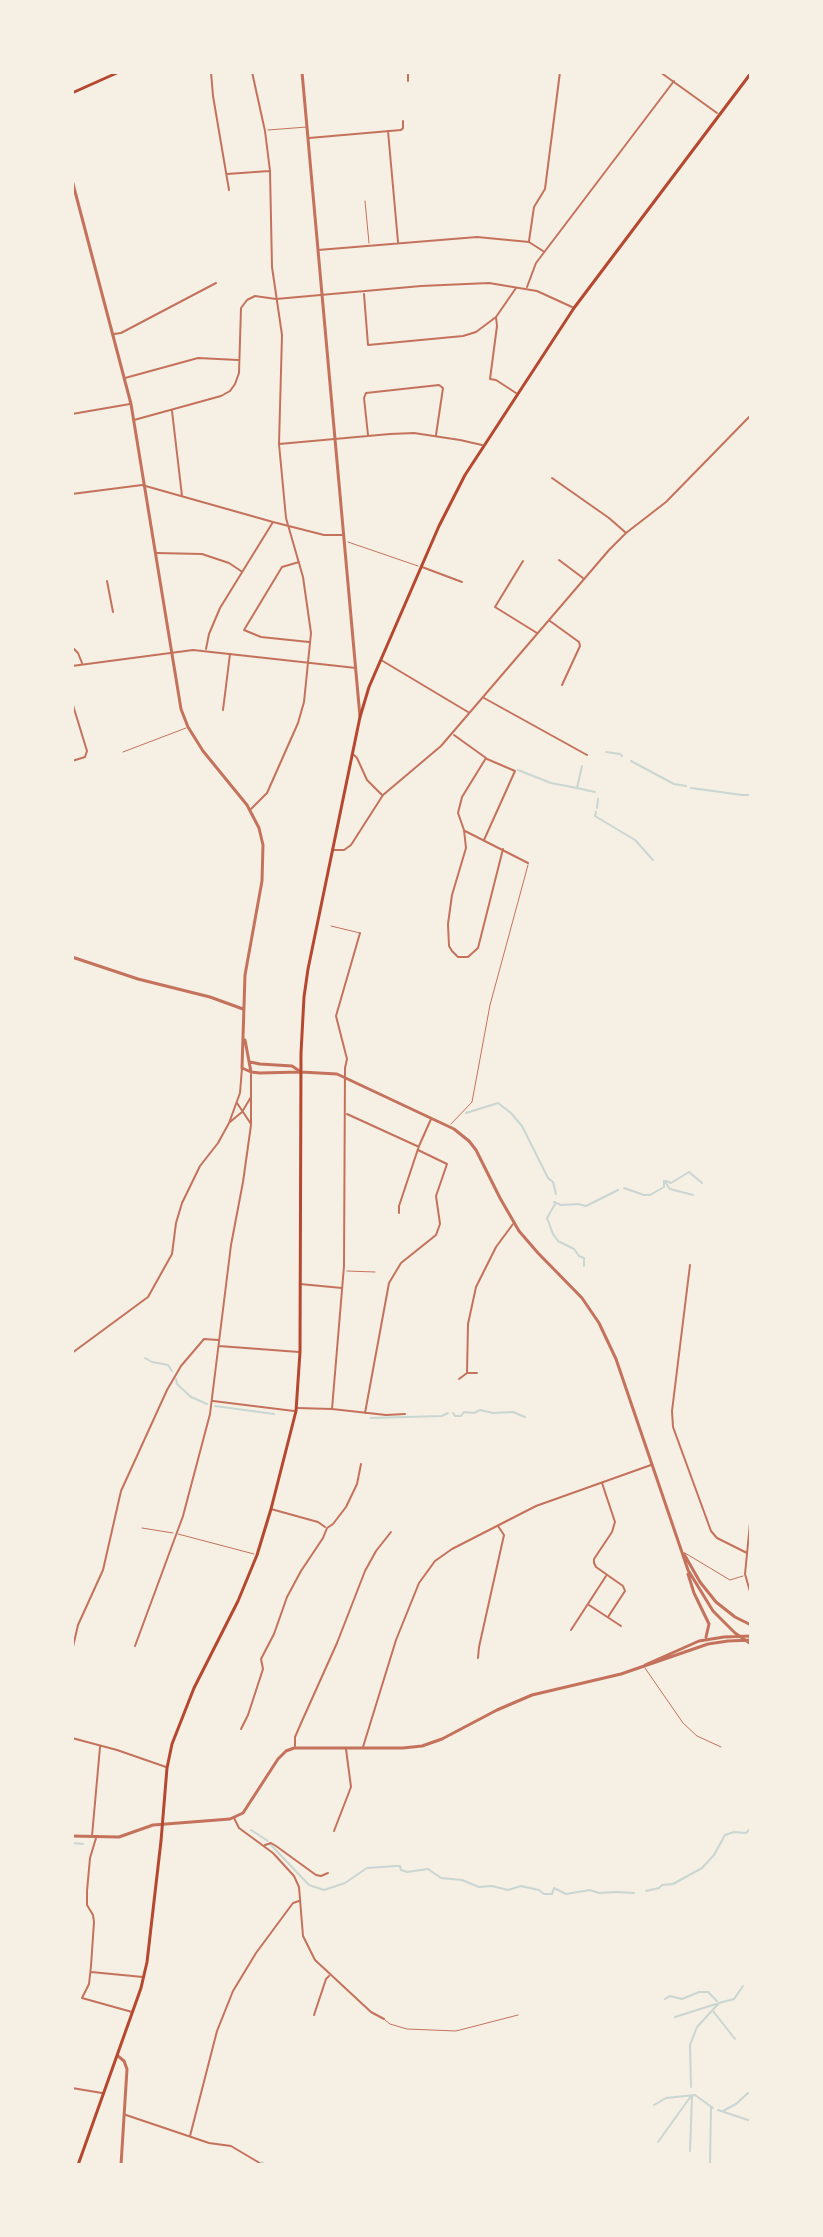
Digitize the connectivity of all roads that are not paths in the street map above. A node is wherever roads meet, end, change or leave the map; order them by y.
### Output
1 (119, 72) edge
2 (211, 72) edge
3 (252, 72) edge
4 (302, 72) edge
5 (408, 72) edge
6 (560, 72) edge
7 (660, 72) edge
8 (751, 73) edge
9 (668, 74) edge
10 (746, 80) junction
11 (408, 81) dead end
12 (674, 81) junction
13 (751, 84) edge
14 (72, 93) edge
15 (719, 115) junction
16 (403, 121) dead end
17 (307, 127) junction
18 (265, 131) junction
19 (388, 131) junction
20 (308, 138) junction
21 (270, 171) junction
22 (227, 174) junction
23 (72, 180) edge
24 (229, 190) dead end
25 (365, 201) dead end
26 (529, 242) junction
27 (398, 243) junction
28 (369, 246) junction
29 (318, 250) junction
30 (544, 252) junction
31 (216, 283) dead end
32 (517, 286) junction
33 (527, 288) junction
34 (363, 292) junction
35 (322, 295) junction
36 (276, 299) junction
37 (574, 308) junction
38 (496, 317) junction
39 (113, 335) junction
40 (239, 360) junction
41 (125, 378) junction
42 (517, 394) junction
43 (131, 404) junction
44 (172, 410) junction
45 (72, 414) edge
46 (751, 415) edge
47 (134, 420) junction
48 (368, 436) junction
49 (436, 436) junction
50 (335, 439) junction
51 (279, 444) junction
52 (483, 446) junction
53 (552, 478) dead end
54 (146, 486) junction
55 (72, 494) edge
56 (182, 497) junction
57 (273, 522) junction
58 (289, 525) junction
59 (626, 533) junction
60 (343, 535) junction
61 (344, 541) junction
62 (156, 553) junction
63 (559, 560) dead end
64 (523, 561) dead end
65 (299, 562) junction
66 (421, 567) junction
67 (242, 572) junction
68 (584, 579) junction
69 (107, 581) dead end
70 (462, 582) dead end
71 (113, 612) dead end
72 (549, 620) junction
73 (538, 634) junction
74 (310, 642) junction
75 (72, 647) edge
76 (206, 650) junction
77 (172, 652) junction
78 (230, 653) junction
79 (380, 659) junction
80 (308, 663) junction
81 (83, 664) junction
82 (72, 666) edge
83 (356, 668) junction
84 (562, 685) dead end
85 (483, 698) junction
86 (72, 702) edge
87 (223, 710) dead end
88 (469, 713) junction
89 (360, 717) junction
90 (188, 727) junction
91 (452, 733) junction
92 (123, 752) dead end
93 (352, 754) junction
94 (587, 755) dead end
95 (486, 758) junction
96 (72, 761) edge
97 (383, 795) junction
98 (250, 810) junction
99 (464, 830) junction
100 (484, 840) junction
101 (503, 849) junction
102 (333, 850) junction
103 (528, 863) joint
104 (331, 926) dead end
105 (360, 933) joint
106 (72, 957) edge
107 (243, 1009) junction
108 (244, 1036) junction
109 (250, 1062) junction
110 (242, 1068) junction
111 (251, 1072) junction
112 (301, 1072) junction
113 (345, 1076) junction
114 (244, 1092) junction
115 (251, 1096) junction
116 (237, 1102) junction
117 (242, 1112) junction
118 (344, 1114) junction
119 (431, 1118) junction
120 (229, 1123) junction
121 (251, 1125) junction
122 (450, 1127) junction
123 (418, 1148) junction
124 (399, 1213) dead end
125 (514, 1223) junction
126 (690, 1265) dead end
127 (344, 1271) junction
128 (375, 1272) dead end
129 (385, 1275) dead end
130 (392, 1278) junction
131 (300, 1284) junction
132 (343, 1288) junction
133 (219, 1340) junction
134 (219, 1346) junction
135 (300, 1352) junction
136 (72, 1353) edge
137 (467, 1373) junction
138 (477, 1373) dead end
139 (459, 1379) dead end
140 (212, 1401) junction
141 (332, 1409) junction
142 (296, 1410) junction
143 (365, 1413) junction
144 (405, 1414) dead end
145 (361, 1464) dead end
146 (653, 1464) junction
147 (602, 1482) junction
148 (271, 1509) junction
149 (751, 1513) edge
150 (497, 1525) junction
151 (142, 1528) dead end
152 (327, 1528) junction
153 (391, 1532) dead end
154 (176, 1533) junction
155 (682, 1550) junction
156 (747, 1553) junction
157 (257, 1555) junction
158 (688, 1570) junction
159 (745, 1574) junction
160 (606, 1575) junction
161 (751, 1595) edge
162 (588, 1604) junction
163 (608, 1617) junction
164 (751, 1625) edge
165 (621, 1626) dead end
166 (571, 1630) dead end
167 (705, 1640) junction
168 (751, 1640) edge
169 (135, 1646) dead end
170 (72, 1651) edge
171 (478, 1658) dead end
172 (644, 1666) junction
173 (241, 1729) dead end
174 (72, 1738) edge
175 (100, 1746) junction
176 (346, 1747) junction
177 (721, 1747) dead end
178 (294, 1748) junction
179 (363, 1748) junction
180 (167, 1768) junction
181 (234, 1818) junction
182 (163, 1825) junction
183 (334, 1831) dead end
184 (72, 1836) edge
185 (94, 1837) junction
186 (265, 1846) junction
187 (328, 1873) dead end
188 (299, 1901) junction
189 (90, 1972) junction
190 (329, 1975) junction
191 (143, 1977) junction
192 (134, 2013) junction
193 (314, 2015) dead end
194 (518, 2015) dead end
195 (384, 2019) joint
196 (117, 2056) junction
197 (72, 2088) edge
198 (104, 2094) junction
199 (124, 2115) junction
200 (190, 2136) junction
201 (78, 2165) edge
202 (121, 2165) edge
203 (263, 2165) edge

1 - 14 main road
2 - 22 street
3 - 18 street
4 - 17 street
5 - 11 street
6 - 26 street
7 - 9 street
8 - 10 main road
9 - 12 street
10 - 13 street
10 - 15 main road
12 - 15 street
12 - 30 street
15 - 37 main road
16 - 19 street
17 - 18 lane
17 - 20 street
18 - 21 street
19 - 20 street
19 - 27 street
20 - 29 street
21 - 22 street
21 - 36 street
22 - 24 street
23 - 39 street
25 - 28 lane
26 - 27 street
26 - 30 street
27 - 28 street
28 - 29 street
29 - 35 street
30 - 33 street
31 - 39 street
32 - 33 street
32 - 34 street
32 - 38 street
33 - 37 street
34 - 35 street
34 - 38 street
35 - 36 street
35 - 50 street
36 - 40 street
36 - 51 street
37 - 42 main road
38 - 42 street
39 - 41 street
40 - 41 street
40 - 44 street
41 - 43 street
42 - 52 main road
43 - 45 street
43 - 47 street
44 - 47 street
44 - 56 street
46 - 59 street
47 - 54 street
48 - 49 street
48 - 49 street
48 - 50 street
49 - 52 street
50 - 51 street
50 - 60 street
51 - 58 street
52 - 66 main road
53 - 59 street
54 - 55 street
54 - 56 street
54 - 62 street
56 - 57 street
57 - 58 street
57 - 67 street
58 - 60 street
58 - 65 street
59 - 68 street
60 - 61 street
61 - 66 lane
61 - 83 street
62 - 67 street
62 - 77 street
63 - 68 street
64 - 73 street
65 - 74 street
65 - 74 street
66 - 70 street
66 - 79 main road
67 - 76 street
68 - 72 street
69 - 71 street
72 - 73 street
72 - 84 street
73 - 85 street
74 - 80 street
75 - 81 street
76 - 77 street
76 - 78 street
77 - 81 street
77 - 90 street
78 - 80 street
78 - 87 street
79 - 88 street
79 - 89 main road
80 - 83 street
80 - 98 street
81 - 82 street
83 - 89 street
85 - 88 street
85 - 94 street
86 - 96 street
88 - 91 street
89 - 93 main road
90 - 92 lane
90 - 98 street
91 - 95 street
91 - 97 street
93 - 97 street
93 - 102 main road
95 - 99 street
95 - 100 street
97 - 102 street
98 - 107 street
99 - 100 street
99 - 101 street
100 - 101 street
101 - 103 street
102 - 112 main road
103 - 122 lane
104 - 105 lane
105 - 113 street
106 - 107 street
107 - 108 street
108 - 109 street
108 - 110 street
109 - 110 street
109 - 111 street
109 - 112 street
110 - 111 street
110 - 114 street
111 - 112 street
111 - 115 street
112 - 113 street
112 - 131 main road
113 - 118 street
113 - 119 street
114 - 115 street
114 - 116 street
115 - 117 street
115 - 121 street
116 - 117 street
116 - 120 street
117 - 120 street
117 - 121 street
118 - 123 street
118 - 127 street
119 - 122 street
119 - 123 street
120 - 136 street
121 - 133 street
122 - 125 street
123 - 124 street
123 - 130 street
125 - 137 street
125 - 146 street
126 - 156 street
127 - 128 lane
127 - 132 street
129 - 130 lane
130 - 143 street
131 - 132 street
131 - 135 main road
132 - 141 street
133 - 134 street
133 - 170 street
134 - 135 street
134 - 140 street
135 - 142 main road
137 - 138 street
137 - 139 street
140 - 142 street
140 - 154 street
141 - 142 street
141 - 143 street
142 - 148 main road
143 - 144 street
145 - 152 street
146 - 147 street
146 - 155 street
147 - 150 street
147 - 160 street
148 - 152 street
148 - 157 main road
149 - 156 street
150 - 171 street
150 - 179 street
151 - 154 lane
152 - 173 street
153 - 178 street
154 - 157 lane
154 - 169 street
155 - 158 street
155 - 159 lane
155 - 164 street
156 - 159 street
157 - 180 main road
158 - 167 street
158 - 168 street
159 - 161 street
160 - 162 street
160 - 163 street
162 - 163 street
162 - 166 street
163 - 165 street
167 - 168 street
167 - 172 street
168 - 172 street
172 - 177 lane
172 - 179 street
174 - 175 street
175 - 180 street
175 - 185 street
176 - 178 street
176 - 179 street
176 - 183 street
178 - 181 street
180 - 182 main road
181 - 182 street
181 - 186 street
182 - 185 street
182 - 191 main road
184 - 185 street
185 - 189 street
186 - 187 street
186 - 188 street
188 - 190 street
188 - 200 street
189 - 191 street
189 - 192 street
190 - 193 street
190 - 195 street
191 - 192 main road
192 - 196 main road
194 - 195 lane
196 - 198 main road
196 - 199 street
197 - 198 street
198 - 201 main road
199 - 200 street
199 - 202 street
200 - 203 street

